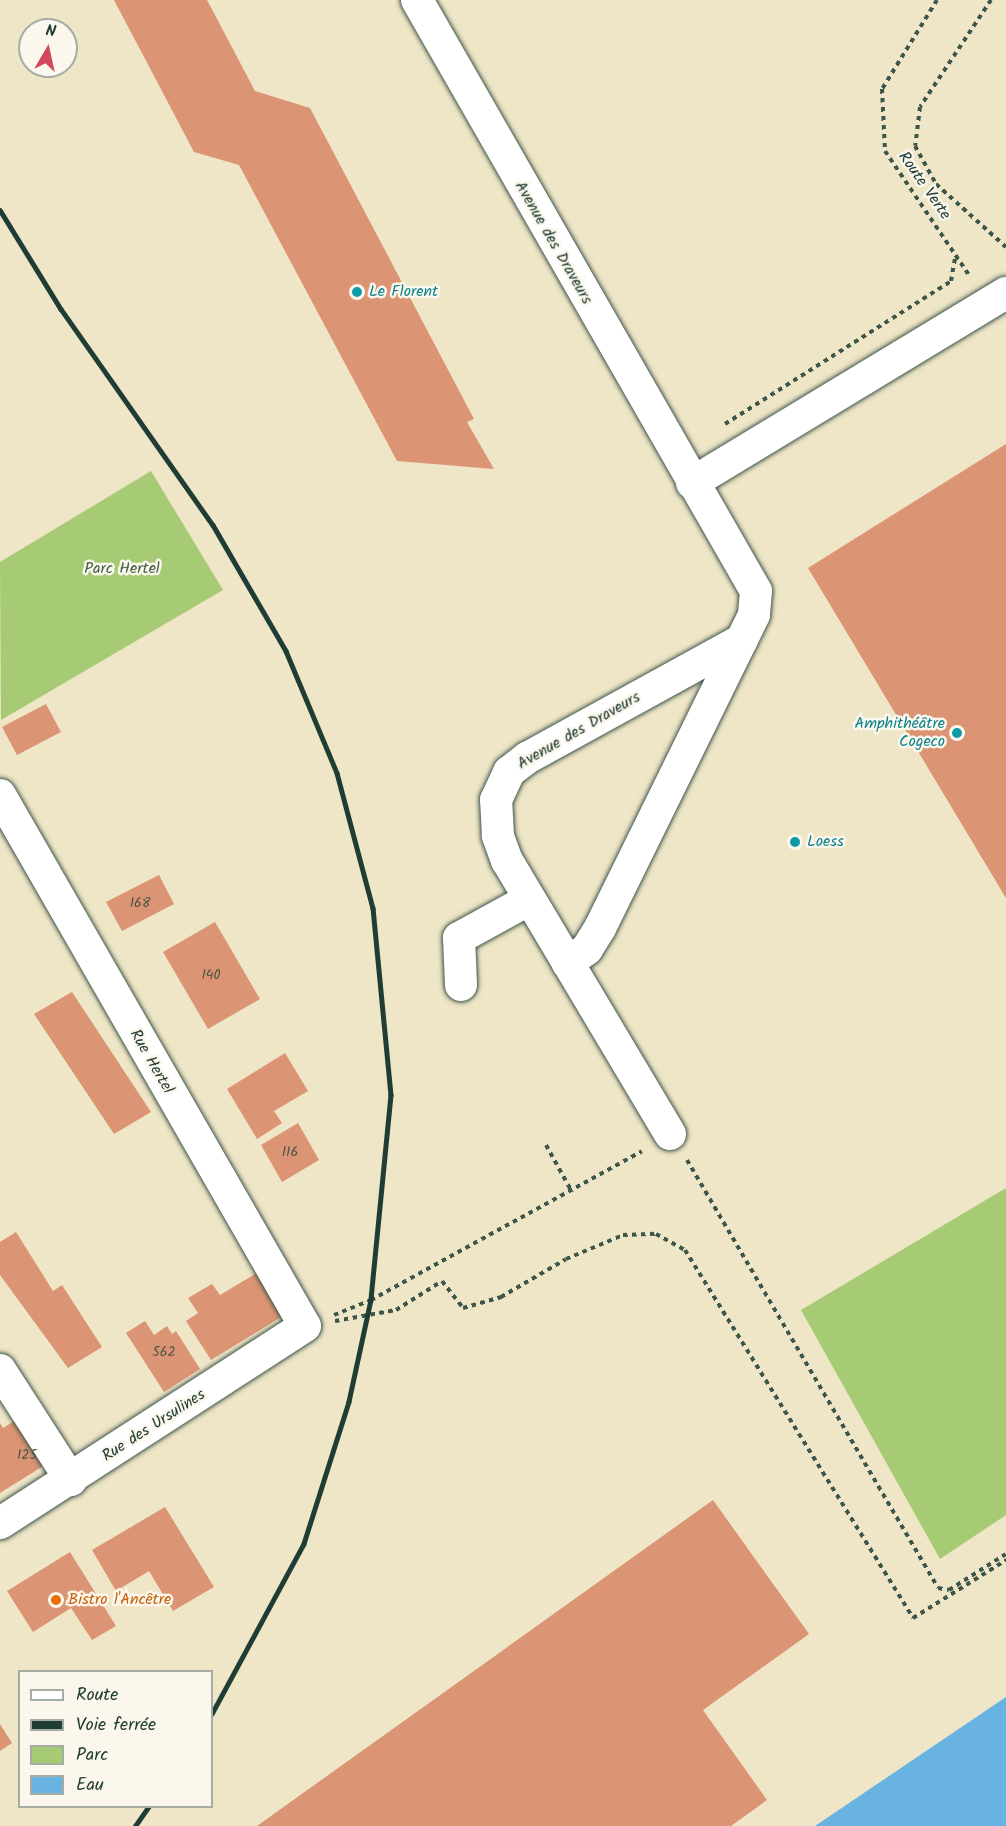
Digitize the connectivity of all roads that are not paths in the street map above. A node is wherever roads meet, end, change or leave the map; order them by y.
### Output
1 (417, 0) edge
2 (1006, 294) edge
3 (692, 483) junction
4 (742, 640) junction
5 (0, 795) edge
6 (528, 900) junction
7 (568, 963) junction
8 (461, 985) dead end
9 (660, 1140) road end
10 (305, 1326) joint
11 (0, 1370) edge
12 (71, 1479) junction
13 (0, 1523) edge

1 - 3 street, Avenue des Draveurs
2 - 3 street
3 - 4 street, Avenue des Draveurs
4 - 6 street, Avenue des Draveurs
4 - 7 street, Avenue des Draveurs
5 - 10 street, Rue Hertel
6 - 7 street, Avenue des Draveurs
6 - 8 street
7 - 9 street, Avenue des Draveurs
10 - 12 street, Rue des Ursulines
11 - 12 street
12 - 13 street, Rue des Ursulines

